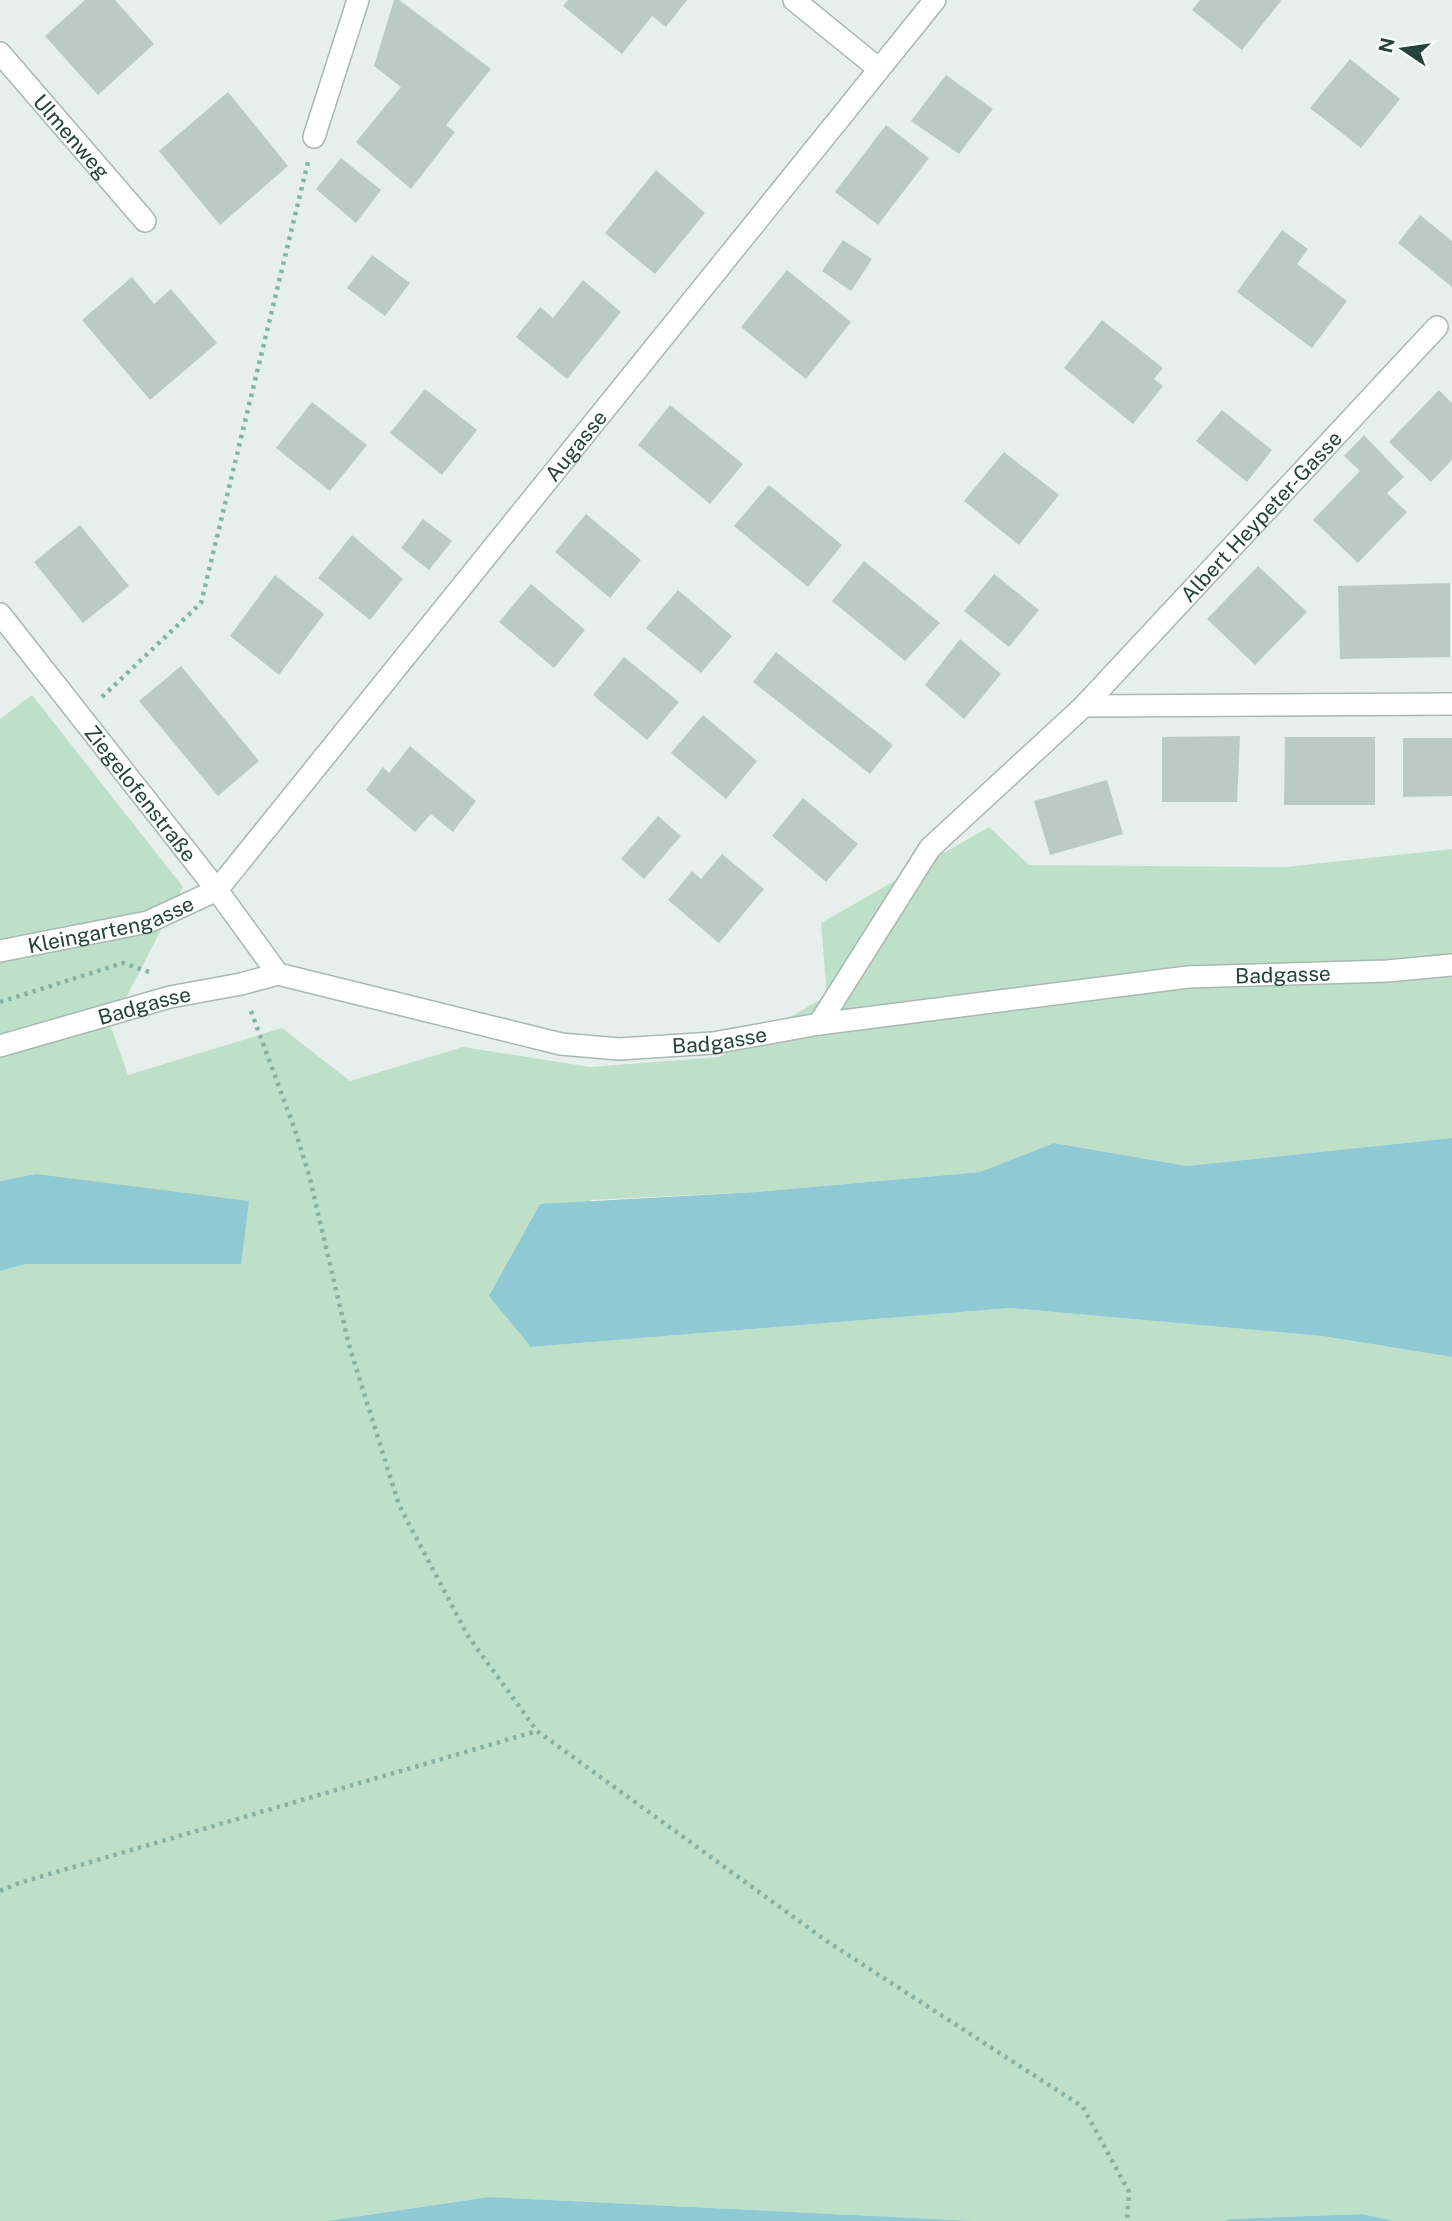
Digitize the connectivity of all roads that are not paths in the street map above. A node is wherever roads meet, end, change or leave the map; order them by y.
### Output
1 (358, 0) edge
2 (794, 0) edge
3 (935, 0) edge
4 (0, 53) edge
5 (879, 69) junction
6 (314, 137) road end
7 (145, 221) dead end
8 (1437, 327) dead end
9 (0, 614) edge
10 (1452, 704) edge
11 (1084, 706) junction
12 (217, 890) junction
13 (0, 951) edge
14 (1452, 965) edge
15 (278, 974) junction
16 (819, 1024) junction
17 (0, 1046) edge

1 - 6 street
2 - 5 street
3 - 5 street, Augasse
4 - 7 street, Ulmenweg
5 - 12 street, Augasse
8 - 11 street, Albert Heypeter-Gasse
9 - 12 street, Ziegelofenstraße
10 - 11 street
11 - 16 street, Albert Heypeter-Gasse
12 - 13 street, Kleingartengasse
12 - 15 street, Ziegelofenstraße
14 - 16 street, Badgasse
15 - 16 street, Badgasse
15 - 17 street, Badgasse

